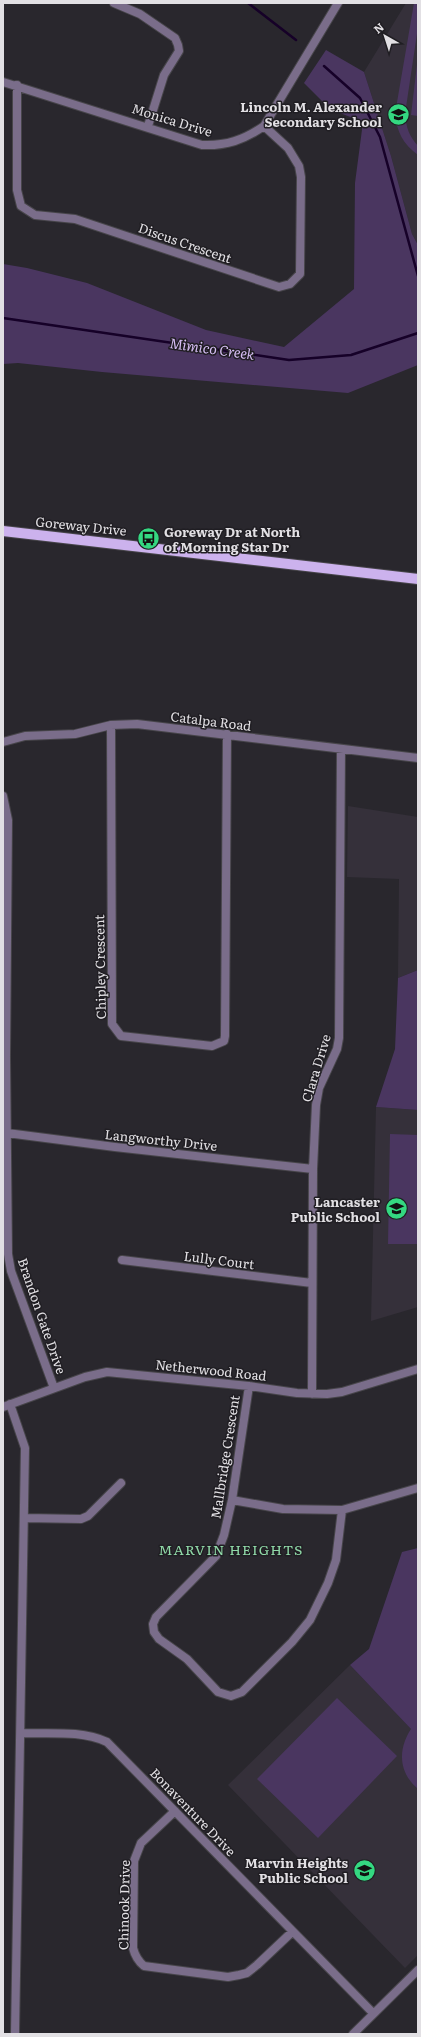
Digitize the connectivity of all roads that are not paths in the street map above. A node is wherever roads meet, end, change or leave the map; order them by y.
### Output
1 (114, 3) edge
2 (338, 3) edge
3 (3, 82) edge
4 (17, 85) junction
5 (148, 126) junction
6 (264, 126) junction
7 (3, 531) edge
8 (418, 579) edge
9 (111, 724) junction
10 (227, 734) junction
11 (3, 742) edge
12 (341, 749) junction
13 (418, 758) edge
14 (3, 796) edge
15 (4, 1057) edge
16 (7, 1133) junction
17 (313, 1169) junction
18 (122, 1260) dead end
19 (7, 1271) edge
20 (312, 1283) junction
21 (418, 1369) edge
22 (248, 1386) junction
23 (54, 1388) junction
24 (312, 1394) junction
25 (6, 1406) edge
26 (121, 1483) dead end
27 (418, 1488) edge
28 (232, 1500) junction
29 (342, 1510) junction
30 (25, 1518) junction
31 (21, 1733) junction
32 (175, 1811) junction
33 (292, 1932) junction
34 (418, 1970) edge
35 (373, 2013) junction
36 (15, 2034) edge
37 (352, 2034) edge

1 - 5 street
2 - 6 street, Monica Drive
3 - 4 street, Monica Drive
4 - 5 street, Monica Drive
4 - 6 street, Discus Crescent
5 - 6 street, Monica Drive
7 - 8 main road, Goreway Drive
9 - 10 street, Catalpa Road
9 - 10 street, Chipley Crescent
9 - 11 street, Catalpa Road
10 - 12 street, Catalpa Road
12 - 13 street, Catalpa Road
12 - 17 street, Clara Drive
14 - 15 street, Brandon Gate Drive
15 - 16 street, Brandon Gate Drive
16 - 17 street, Langworthy Drive
16 - 19 street, Brandon Gate Drive
17 - 20 street, Clara Drive
18 - 20 street, Lully Court
19 - 23 street, Brandon Gate Drive
20 - 24 street, Clara Drive
21 - 24 street, Netherwood Road
22 - 23 street, Netherwood Road
22 - 24 street, Netherwood Road
22 - 28 street, Mallbridge Crescent
23 - 25 street, Netherwood Road
25 - 30 street
26 - 30 street
27 - 29 street
28 - 29 street
28 - 29 street, Mallbridge Crescent
30 - 31 street
31 - 32 street, Bonaventure Drive
31 - 36 street
32 - 33 street, Bonaventure Drive
32 - 33 street, Chinook Drive
33 - 35 street, Bonaventure Drive
34 - 35 street
35 - 37 street

